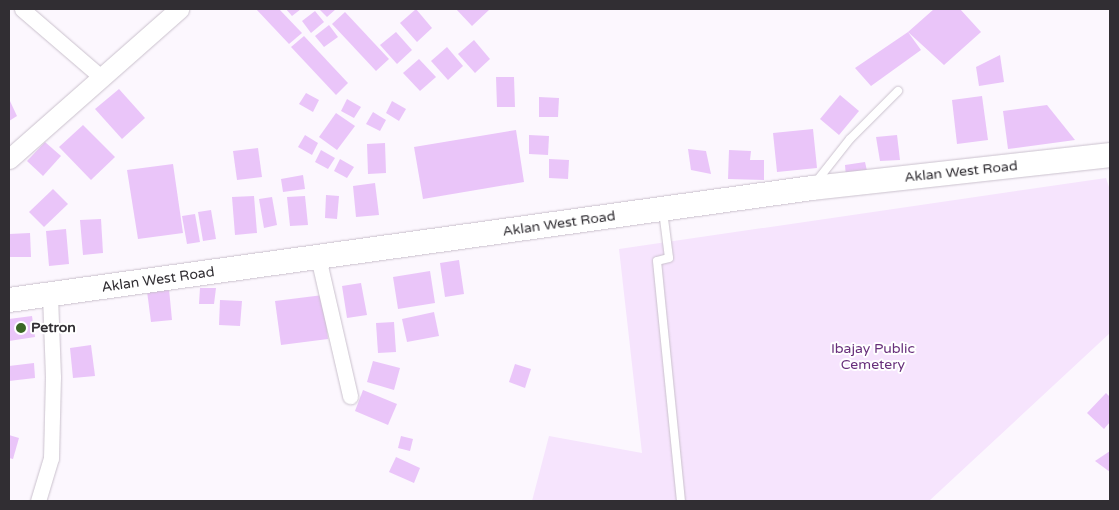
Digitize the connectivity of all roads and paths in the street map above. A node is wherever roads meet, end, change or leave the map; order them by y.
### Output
1 (22, 9) edge
2 (178, 9) edge
3 (101, 77) junction
4 (898, 91) dead end
5 (1110, 155) edge
6 (9, 159) edge
7 (812, 188) junction
8 (663, 209) junction
9 (318, 258) junction
10 (50, 295) junction
11 (9, 300) edge
12 (350, 396) dead end
13 (38, 501) edge
14 (681, 501) edge

1 - 3 street
2 - 3 street
3 - 6 street
4 - 7 lane
5 - 7 main road, Aklan West Road
7 - 8 main road, Aklan West Road
8 - 9 main road, Aklan West Road
8 - 14 lane
9 - 10 main road, Aklan West Road
9 - 12 street
10 - 11 main road, Aklan West Road
10 - 13 street

